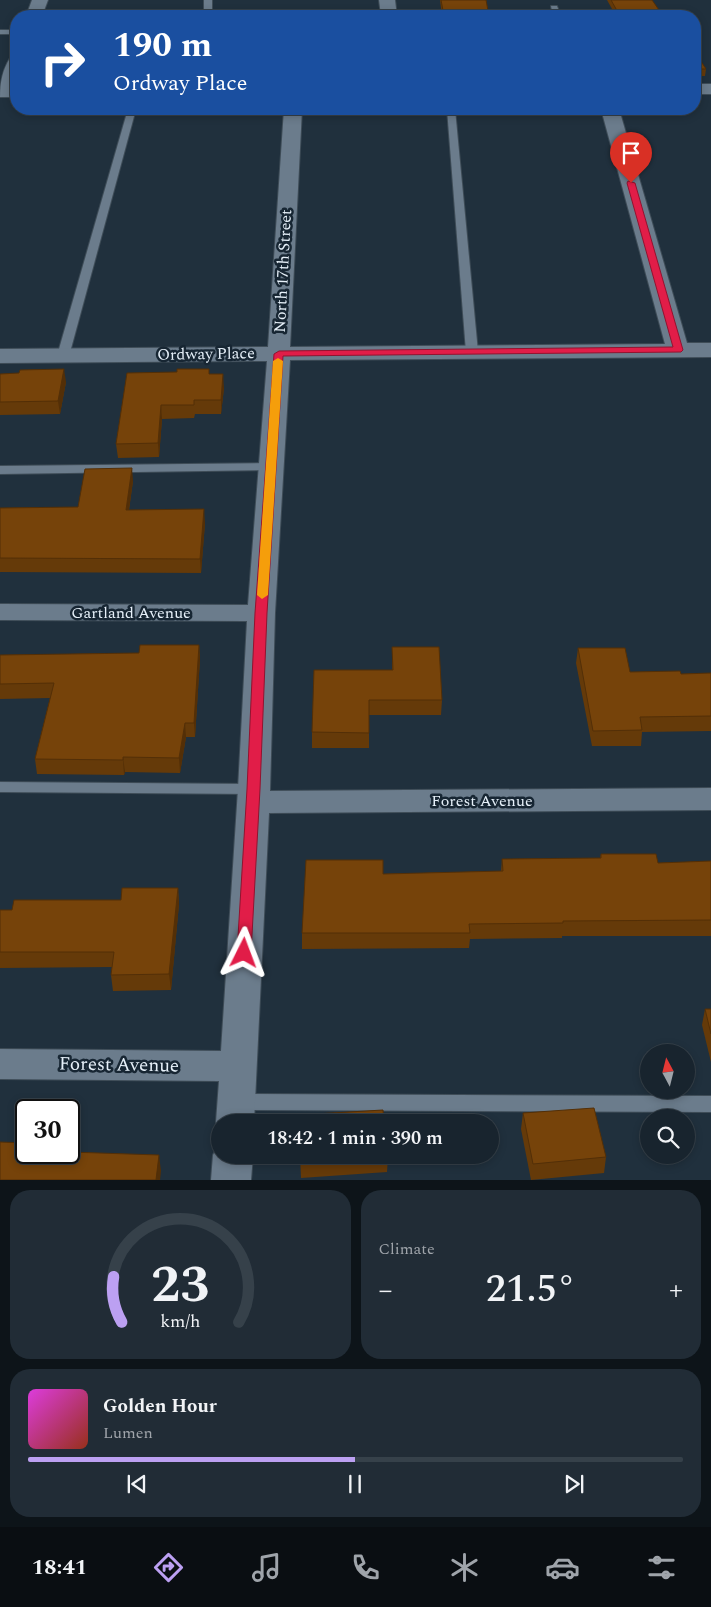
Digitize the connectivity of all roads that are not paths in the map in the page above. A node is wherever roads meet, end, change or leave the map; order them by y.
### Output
1 (130, 115) edge
2 (293, 115) edge
3 (452, 115) edge
4 (612, 115) edge
5 (678, 350) junction
6 (711, 350) edge
7 (472, 352) junction
8 (279, 354) junction
9 (0, 356) edge
10 (63, 356) junction
11 (272, 467) junction
12 (0, 470) edge
13 (0, 612) edge
14 (261, 613) junction
15 (0, 787) edge
16 (253, 796) junction
17 (711, 800) edge
18 (0, 1064) edge
19 (238, 1066) junction
20 (711, 1104) edge
21 (235, 1112) edge
22 (232, 1164) edge
23 (231, 1180) edge

1 - 10 lane
2 - 8 street, North 17th Street
3 - 7 lane
4 - 5 street
5 - 6 street, Ordway Place
5 - 7 street, Ordway Place
7 - 8 street, Ordway Place
8 - 10 street, Ordway Place
8 - 11 street, North 17th Street
9 - 10 street, Ordway Place
11 - 12 lane
11 - 14 street, North 17th Street
13 - 14 street, Gartland Avenue
14 - 16 street, North 17th Street
15 - 16 lane
16 - 17 street, Forest Avenue
16 - 19 street, North 17th Street
18 - 19 street, Forest Avenue
19 - 21 street, North 17th Street
20 - 21 lane
22 - 23 street

